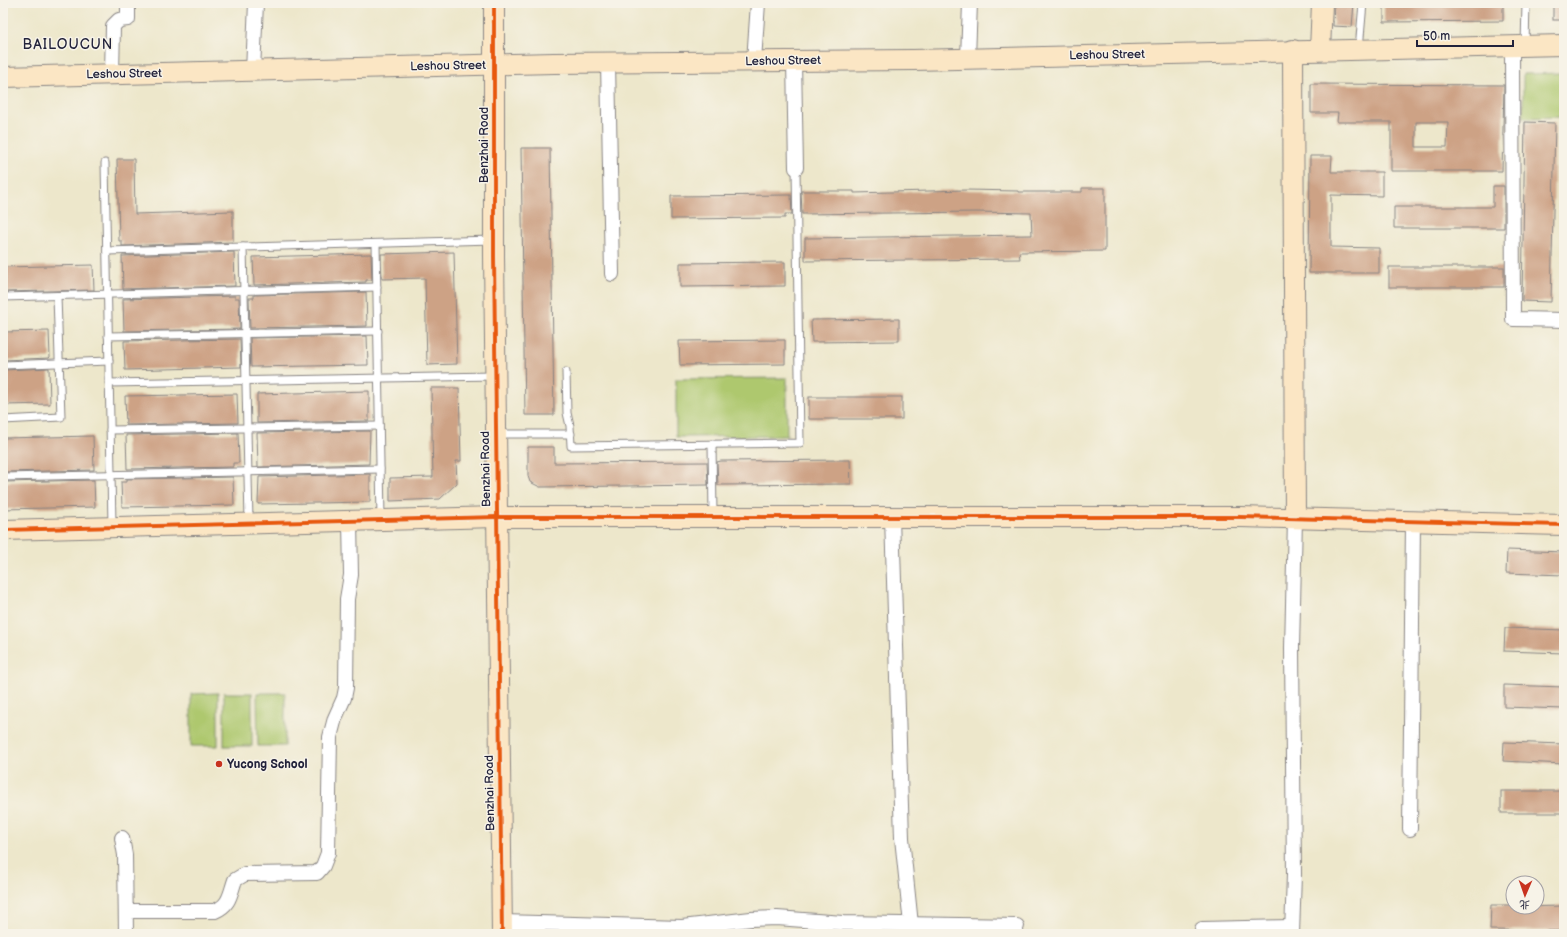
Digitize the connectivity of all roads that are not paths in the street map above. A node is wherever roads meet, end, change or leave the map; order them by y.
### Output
1 (128, 3) edge
2 (256, 3) edge
3 (494, 3) edge
4 (758, 3) edge
5 (970, 3) edge
6 (1322, 3) edge
7 (1363, 3) edge
8 (1526, 3) edge
9 (1564, 45) edge
10 (1518, 46) junction
11 (1359, 49) junction
12 (1293, 50) junction
13 (1320, 50) junction
14 (968, 58) junction
15 (754, 61) junction
16 (794, 61) junction
17 (608, 62) junction
18 (494, 64) junction
19 (253, 71) junction
20 (112, 74) junction
21 (3, 77) edge
22 (105, 164) dead end
23 (796, 168) joint
24 (494, 240) junction
25 (376, 244) junction
26 (243, 247) junction
27 (107, 251) junction
28 (612, 274) dead end
29 (377, 287) junction
30 (244, 290) junction
31 (108, 294) junction
32 (57, 296) junction
33 (3, 297) edge
34 (1564, 320) edge
35 (378, 331) junction
36 (245, 334) junction
37 (108, 336) junction
38 (109, 361) junction
39 (59, 363) junction
40 (3, 365) edge
41 (566, 372) dead end
42 (496, 376) junction
43 (378, 378) junction
44 (246, 380) junction
45 (109, 383) junction
46 (3, 420) edge
47 (379, 426) junction
48 (247, 428) junction
49 (110, 430) junction
50 (496, 434) junction
51 (571, 434) junction
52 (712, 444) junction
53 (380, 470) junction
54 (248, 472) junction
55 (111, 475) junction
56 (3, 477) edge
57 (497, 517) junction
58 (892, 517) junction
59 (713, 518) junction
60 (1295, 518) junction
61 (381, 520) junction
62 (350, 521) junction
63 (1413, 521) junction
64 (249, 524) junction
65 (1564, 525) edge
66 (112, 527) junction
67 (3, 530) edge
68 (1410, 829) dead end
69 (122, 838) dead end
70 (126, 911) junction
71 (1017, 926) dead end
72 (502, 928) edge
73 (1202, 929) dead end
74 (912, 930) edge
75 (1292, 931) edge
76 (126, 934) edge

1 - 20 street
2 - 19 street
3 - 18 street, Benzhai Road
4 - 15 street
5 - 14 street
6 - 13 street
7 - 11 lane
8 - 10 lane
9 - 10 street, Leshou Street
10 - 11 street, Leshou Street
10 - 34 street
11 - 13 street, Leshou Street
12 - 13 street, Leshou Street
12 - 14 street, Leshou Street
12 - 60 street
14 - 16 street, Leshou Street
15 - 16 street, Leshou Street
15 - 17 street, Leshou Street
16 - 23 street
17 - 18 street, Leshou Street
17 - 28 street
18 - 19 street, Leshou Street
18 - 24 street, Benzhai Road
19 - 20 street, Leshou Street
20 - 21 street, Leshou Street
22 - 27 lane
23 - 52 lane
24 - 25 lane
24 - 42 street, Benzhai Road
25 - 26 lane
25 - 29 lane
26 - 27 lane
26 - 30 lane
27 - 31 lane
29 - 30 lane
29 - 35 lane
30 - 31 lane
30 - 36 lane
31 - 32 lane
31 - 37 lane
32 - 33 lane
32 - 39 lane
35 - 36 lane
35 - 43 lane
36 - 37 lane
36 - 44 lane
37 - 38 lane
38 - 39 lane
38 - 45 lane
39 - 40 lane
39 - 46 lane
41 - 51 lane
42 - 43 lane
42 - 50 street, Benzhai Road
43 - 44 lane
43 - 47 lane
44 - 45 lane
44 - 48 lane
45 - 49 lane
47 - 48 lane
47 - 53 lane
48 - 49 lane
48 - 54 lane
49 - 55 lane
50 - 51 lane
50 - 57 street, Benzhai Road
51 - 52 lane
52 - 59 lane
53 - 54 lane
53 - 61 lane
54 - 55 lane
54 - 64 lane
55 - 56 lane
55 - 66 lane
57 - 59 street
57 - 61 street
57 - 72 street, Benzhai Road
58 - 59 street
58 - 60 street
58 - 74 street
60 - 63 street
60 - 75 street
61 - 62 street
62 - 64 street
62 - 70 street
63 - 65 street
63 - 68 street
64 - 66 street
66 - 67 street
69 - 70 street
70 - 76 street
71 - 74 street
72 - 74 street
73 - 75 street

